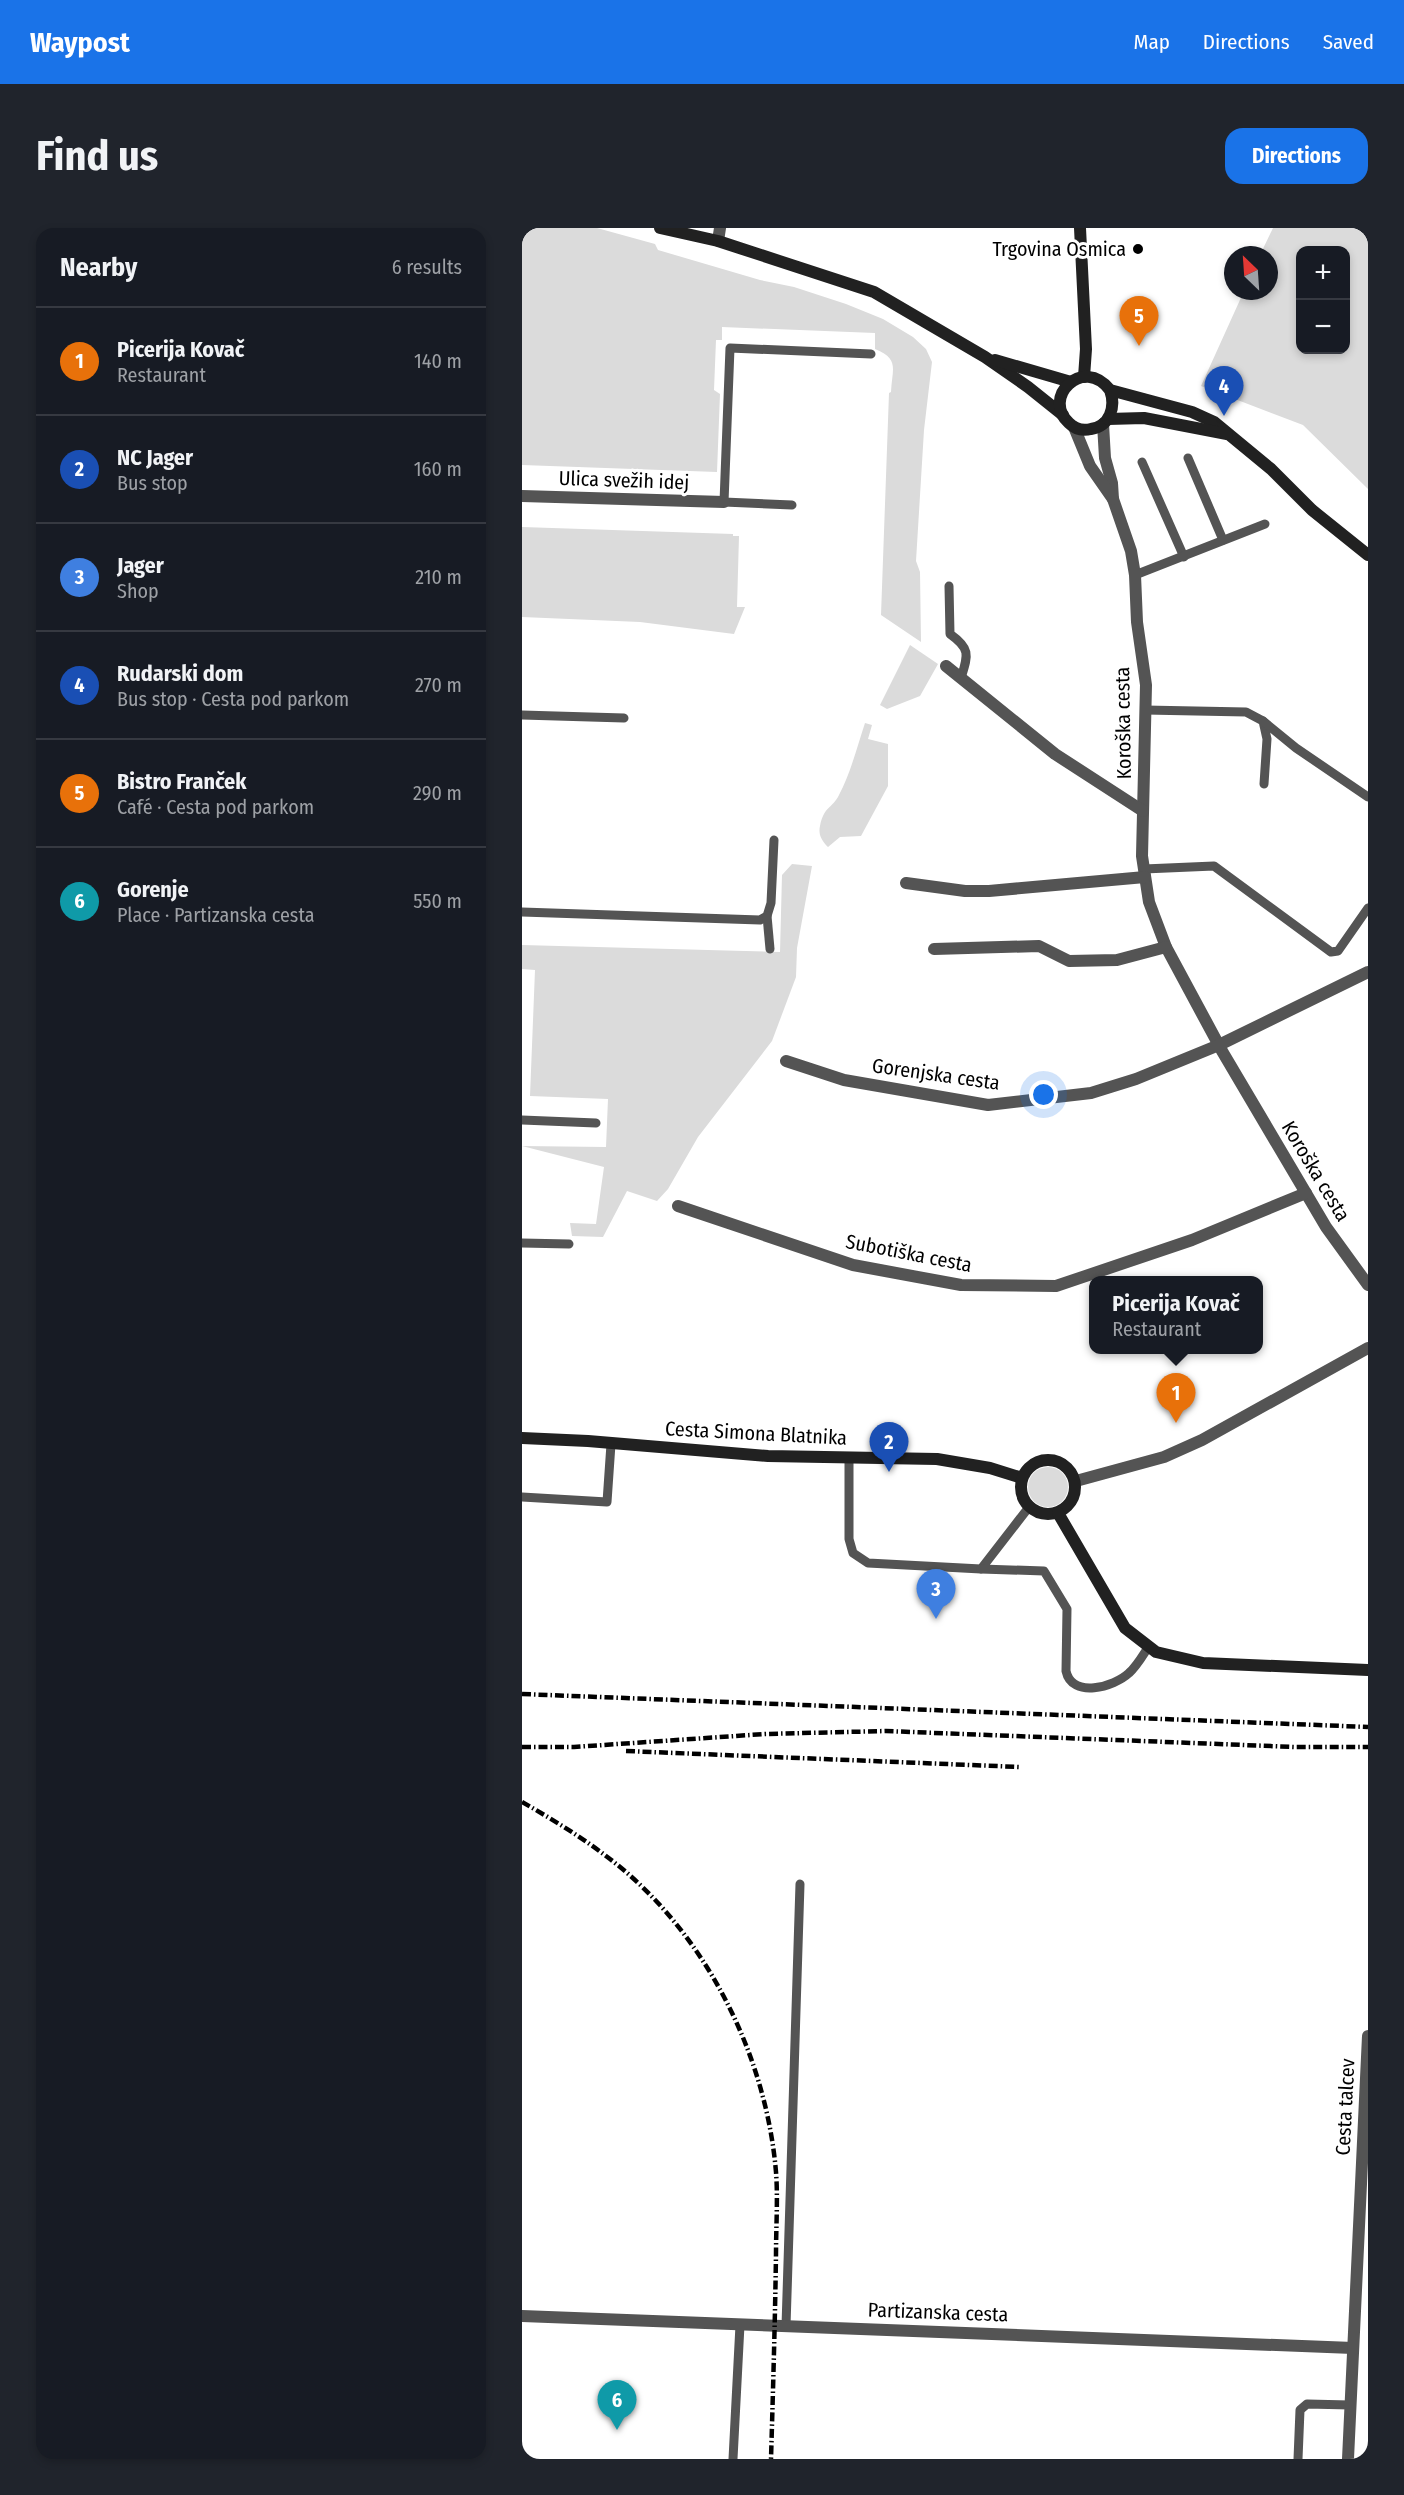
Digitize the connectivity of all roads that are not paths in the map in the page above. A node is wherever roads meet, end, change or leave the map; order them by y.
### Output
1 (660, 228) edge
2 (720, 228) edge
3 (1080, 228) edge
4 (718, 241) junction
5 (871, 354) dead end
6 (986, 357) junction
7 (1084, 377) junction
8 (1071, 382) junction
9 (1110, 390) junction
10 (1063, 415) junction
11 (1105, 422) junction
12 (1074, 427) junction
13 (1228, 434) junction
14 (1188, 458) dead end
15 (1142, 462) dead end
16 (522, 496) edge
17 (1113, 499) junction
18 (724, 502) junction
19 (792, 505) dead end
20 (1265, 524) dead end
21 (1223, 540) junction
22 (1368, 555) edge
23 (1184, 557) junction
24 (1135, 575) junction
25 (949, 586) dead end
26 (946, 666) dead end
27 (961, 678) junction
28 (1145, 710) junction
29 (522, 715) edge
30 (624, 718) dead end
31 (1263, 721) junction
32 (1264, 784) dead end
33 (1368, 797) edge
34 (1143, 812) junction
35 (774, 840) dead end
36 (1145, 873) junction
37 (906, 883) dead end
38 (1368, 908) edge
39 (522, 912) edge
40 (767, 916) junction
41 (1166, 947) junction
42 (770, 949) dead end
43 (934, 949) dead end
44 (1368, 972) edge
45 (1219, 1045) junction
46 (786, 1061) dead end
47 (522, 1120) edge
48 (596, 1123) dead end
49 (1306, 1193) junction
50 (678, 1206) dead end
51 (522, 1243) edge
52 (569, 1244) dead end
53 (1368, 1285) edge
54 (1368, 1348) edge
55 (522, 1438) edge
56 (611, 1444) junction
57 (849, 1457) junction
58 (1022, 1478) junction
59 (1076, 1481) junction
60 (522, 1497) edge
61 (1029, 1507) junction
62 (1058, 1513) junction
63 (981, 1569) junction
64 (1149, 1646) junction
65 (1368, 1670) edge
66 (800, 1884) dead end
67 (1368, 2036) edge
68 (1364, 2180) edge
69 (1362, 2257) edge
70 (522, 2316) edge
71 (740, 2325) junction
72 (786, 2326) junction
73 (1353, 2348) junction
74 (1350, 2405) junction
75 (733, 2459) edge
76 (1298, 2459) edge
77 (1348, 2459) edge

1 - 4 street
2 - 4 street
3 - 7 street
4 - 6 street
5 - 18 lane
6 - 8 street
6 - 10 street
7 - 8 street
7 - 9 street
8 - 10 street
9 - 11 street
9 - 13 street
10 - 12 street
11 - 12 street
11 - 13 street
11 - 17 street
12 - 17 street
13 - 22 street
14 - 21 lane
15 - 23 lane
16 - 18 street, Ulica svežih idej
17 - 24 street, Koroška cesta
18 - 19 lane
20 - 21 lane
21 - 23 lane
23 - 24 lane
24 - 28 street, Koroška cesta
25 - 27 lane
26 - 27 street
27 - 34 street
28 - 31 lane
28 - 34 street, Koroška cesta
29 - 30 lane
31 - 32 lane
31 - 33 lane
34 - 36 street, Koroška cesta
35 - 40 lane
36 - 37 street
36 - 38 lane
36 - 41 street, Koroška cesta
39 - 40 lane
40 - 42 lane
41 - 43 street
41 - 45 street, Koroška cesta
44 - 45 street, Gorenjska cesta
45 - 46 street, Gorenjska cesta
45 - 49 street, Koroška cesta
47 - 48 lane
49 - 50 street, Subotiška cesta
49 - 53 street, Koroška cesta
51 - 52 lane
54 - 59 street
55 - 56 street, Cesta Simona Blatnika
56 - 57 street, Cesta Simona Blatnika
56 - 60 lane
57 - 58 street, Cesta Simona Blatnika
57 - 63 lane
58 - 59 street
58 - 61 street
59 - 62 street
61 - 62 street
61 - 63 lane
62 - 64 street
63 - 64 lane
64 - 65 street
66 - 72 lane
67 - 68 street, Cesta talcev
68 - 69 street
69 - 73 street
70 - 71 street, Partizanska cesta
71 - 72 street, Partizanska cesta
71 - 75 lane
72 - 73 street, Partizanska cesta
73 - 74 street
74 - 76 lane
74 - 77 street

